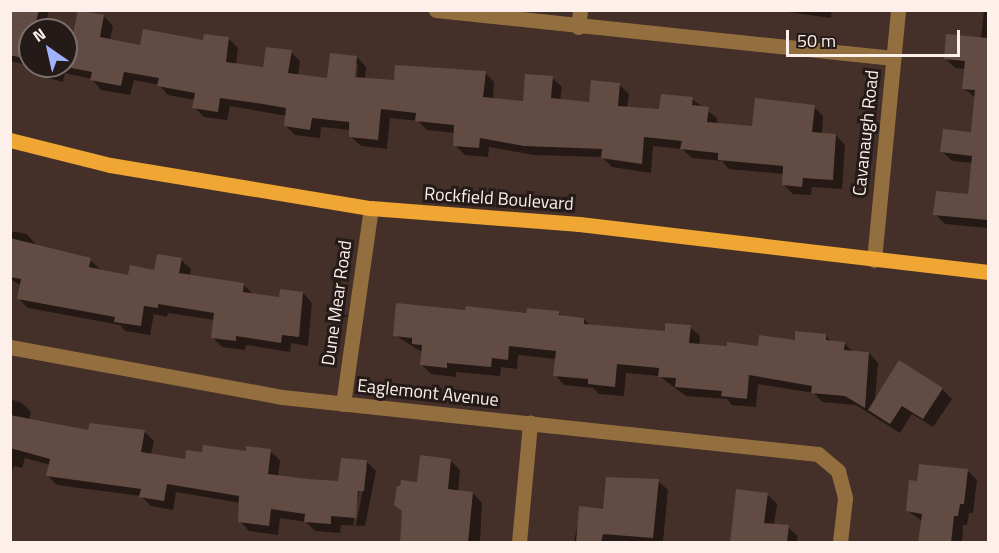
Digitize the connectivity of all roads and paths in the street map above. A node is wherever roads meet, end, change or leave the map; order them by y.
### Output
1 (436, 10) edge
2 (580, 10) edge
3 (898, 10) edge
4 (578, 27) junction
5 (893, 57) junction
6 (10, 140) edge
7 (370, 208) junction
8 (873, 260) junction
9 (988, 272) edge
10 (10, 347) edge
11 (343, 404) junction
12 (530, 423) junction
13 (519, 543) edge
14 (840, 543) edge

1 - 4 street
2 - 4 street
3 - 5 street, Cavanaugh Road
4 - 5 street
5 - 8 street, Cavanaugh Road
6 - 7 main road, Rockfield Boulevard
7 - 8 main road, Rockfield Boulevard
7 - 11 street, Dune Mear Road
8 - 9 main road, Rockfield Boulevard
10 - 11 street, Eaglemont Avenue
11 - 12 street, Eaglemont Avenue
12 - 13 street
12 - 14 street, Eaglemont Avenue

